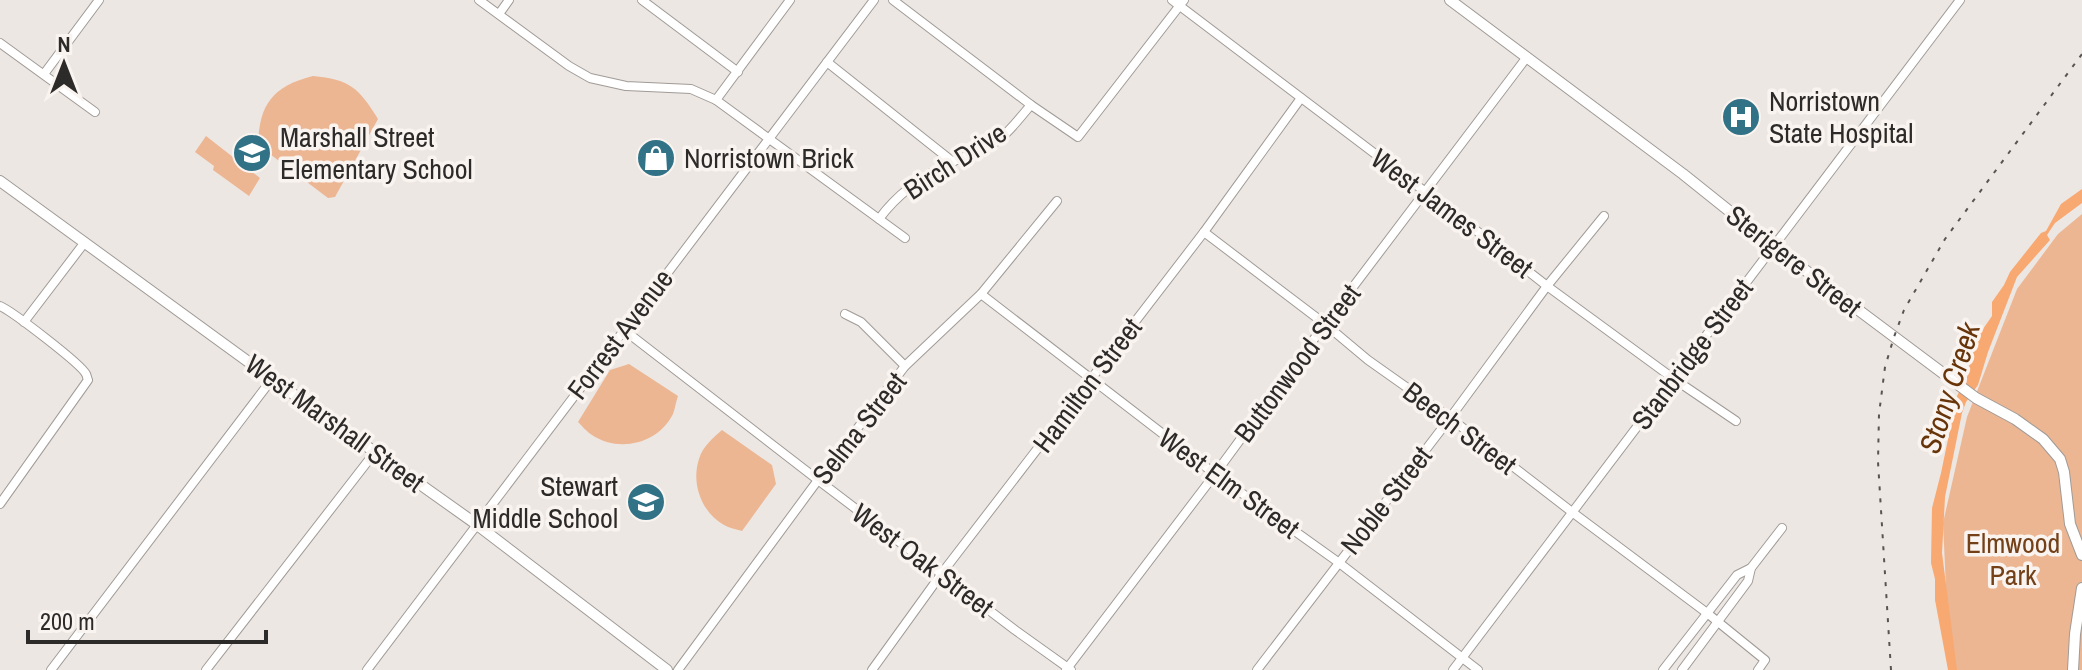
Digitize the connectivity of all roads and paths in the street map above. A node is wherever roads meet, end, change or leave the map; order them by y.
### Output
1 (99, 0) edge
2 (479, 0) edge
3 (509, 0) edge
4 (642, 0) edge
5 (790, 0) edge
6 (874, 0) edge
7 (893, 0) edge
8 (1450, 0) edge
9 (1960, 0) edge
10 (1178, 2) edge
11 (499, 14) junction
12 (0, 43) edge
13 (1527, 57) junction
14 (827, 62) junction
15 (738, 72) junction
16 (44, 74) junction
17 (1301, 98) junction
18 (716, 100) junction
19 (1031, 105) junction
20 (95, 112) dead end
21 (770, 138) junction
22 (953, 162) junction
23 (0, 181) edge
24 (1426, 193) junction
25 (1057, 201) dead end
26 (1604, 216) dead end
27 (879, 219) junction
28 (1204, 232) junction
29 (905, 238) dead end
30 (85, 242) junction
31 (1773, 246) junction
32 (1547, 286) junction
33 (981, 294) junction
34 (0, 306) edge
35 (845, 314) dead end
36 (24, 322) junction
37 (1325, 324) junction
38 (624, 330) junction
39 (905, 366) junction
40 (272, 379) junction
41 (1674, 379) junction
42 (1091, 380) junction
43 (1450, 418) junction
44 (1736, 421) dead end
45 (375, 452) junction
46 (1215, 474) junction
47 (818, 480) junction
48 (0, 504) edge
49 (1572, 512) junction
50 (476, 524) junction
51 (1782, 528) dead end
52 (2082, 555) edge
53 (1338, 562) junction
54 (1751, 568) junction
55 (942, 573) junction
56 (2082, 588) edge
57 (1707, 613) junction
58 (1719, 622) junction
59 (1462, 658) junction
60 (1069, 669) edge
61 (51, 670) edge
62 (206, 670) edge
63 (367, 670) edge
64 (667, 670) edge
65 (678, 670) edge
66 (872, 670) edge
67 (1257, 670) edge
68 (1453, 670) edge
69 (1478, 670) edge
70 (1663, 670) edge
71 (1682, 670) edge
72 (1758, 670) edge
73 (2073, 670) edge

1 - 16 street
2 - 11 street
3 - 11 street
4 - 15 street
5 - 15 street
6 - 14 street, Forrest Avenue
7 - 19 street
8 - 13 street, Sterigere Street
9 - 31 street, Stanbridge Street
10 - 17 street, West James Street
10 - 19 street
11 - 18 street
12 - 16 street
13 - 24 street, Buttonwood Street
13 - 31 street, Sterigere Street
14 - 21 street, Forrest Avenue
14 - 22 street
15 - 18 street
16 - 20 street
17 - 24 street, West James Street
17 - 28 street, Hamilton Street
18 - 21 street
19 - 22 street, Birch Drive
21 - 27 street
21 - 38 street, Forrest Avenue
22 - 27 street, Birch Drive
23 - 30 street, West Marshall Street
24 - 32 street, West James Street
24 - 37 street, Buttonwood Street
25 - 33 street, Selma Street
26 - 32 street, Noble Street
27 - 29 street
28 - 37 street, Beech Street
28 - 42 street, Hamilton Street
30 - 36 street
30 - 40 street, West Marshall Street
31 - 41 street, Stanbridge Street
31 - 52 street, Sterigere Street
32 - 41 street, West James Street
32 - 43 street, Noble Street
33 - 39 street, Selma Street
33 - 42 street, West Elm Street
34 - 36 street
35 - 39 street
36 - 48 street
37 - 43 street, Beech Street
37 - 46 street, Buttonwood Street
38 - 47 street, West Oak Street
38 - 50 street, Forrest Avenue
39 - 47 street, Selma Street
40 - 45 street, West Marshall Street
40 - 61 street
41 - 44 street, West James Street
41 - 49 street, Stanbridge Street
42 - 46 street, West Elm Street
42 - 55 street, Hamilton Street
43 - 49 street, Beech Street
43 - 53 street, Noble Street
45 - 50 street, West Marshall Street
45 - 62 street
46 - 53 street, West Elm Street
46 - 60 street, Buttonwood Street
47 - 55 street, West Oak Street
47 - 65 street, Selma Street
49 - 57 street, Beech Street
49 - 59 street, Stanbridge Street
50 - 63 street, Forrest Avenue
50 - 64 street, West Marshall Street
51 - 54 street
53 - 59 street, West Elm Street
53 - 67 street, Noble Street
54 - 57 street
54 - 58 street
55 - 60 street, West Oak Street
55 - 66 street, Hamilton Street
56 - 73 street
57 - 58 street, Beech Street
57 - 70 street
58 - 71 street
58 - 72 street, Beech Street
59 - 68 street, Stanbridge Street
59 - 69 street, West Elm Street

